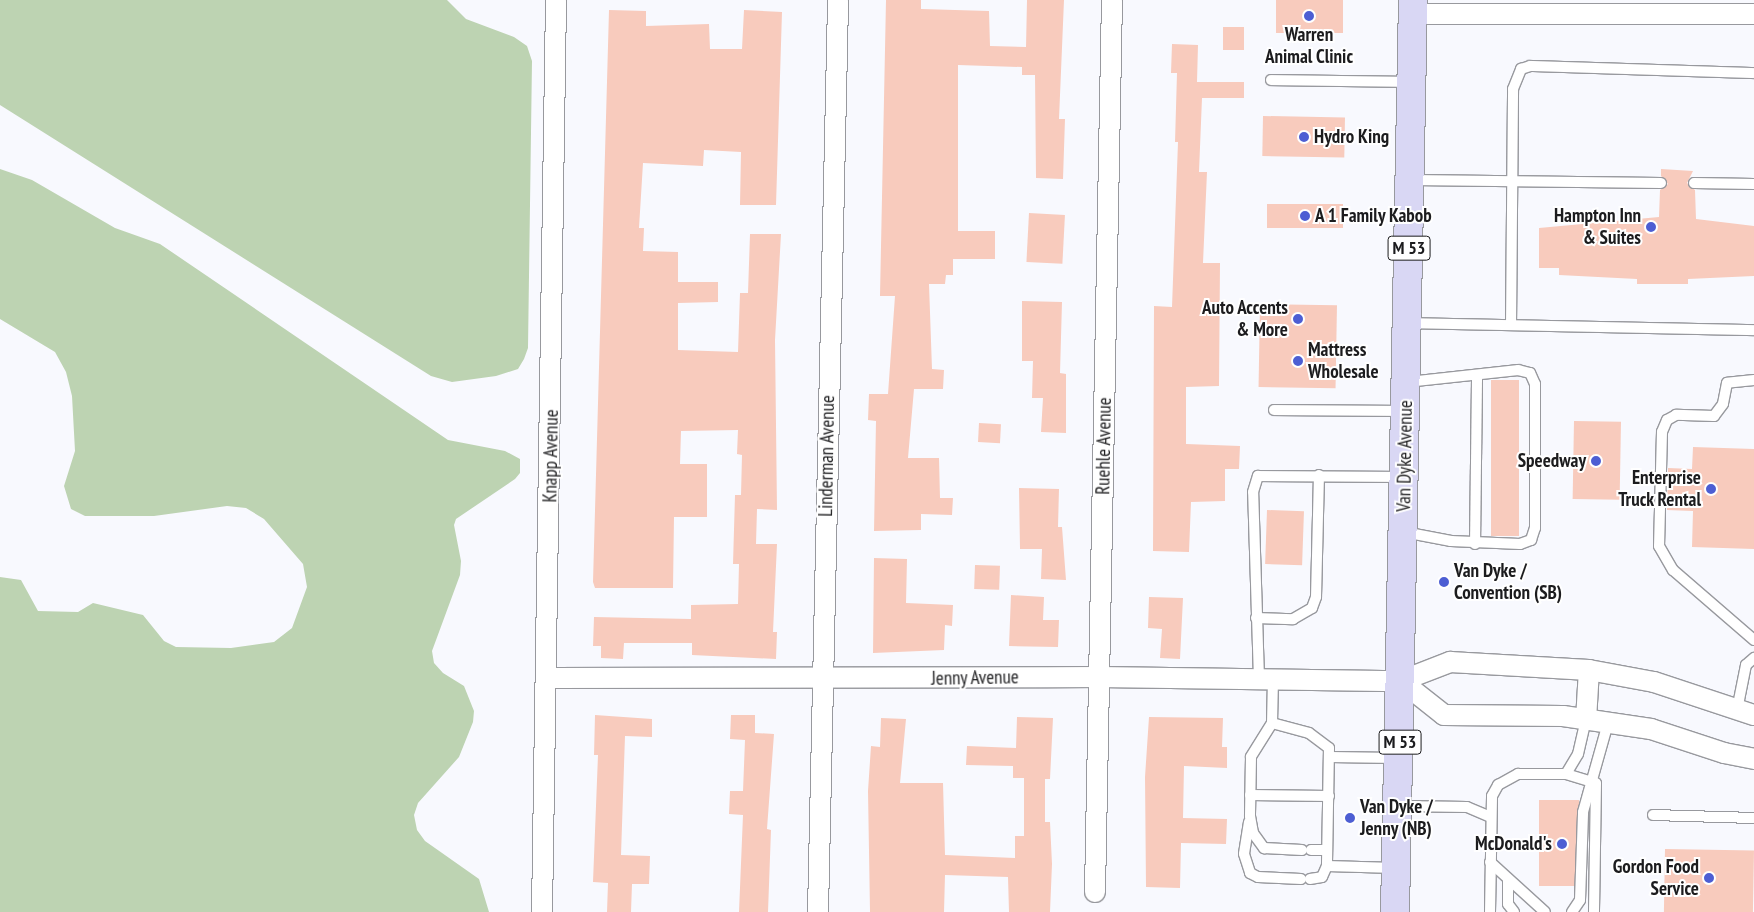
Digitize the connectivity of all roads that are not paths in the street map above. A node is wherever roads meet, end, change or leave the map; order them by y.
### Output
1 (556, 0) edge
2 (838, 0) edge
3 (1112, 0) edge
4 (1413, 7) edge
5 (1741, 9) edge
6 (1754, 73) edge
7 (1271, 80) dead end
8 (1412, 82) junction
9 (1410, 180) junction
10 (1512, 181) junction
11 (1661, 183) dead end
12 (1694, 183) dead end
13 (1754, 184) edge
14 (1408, 323) junction
15 (1511, 325) junction
16 (1754, 330) edge
17 (1476, 374) junction
18 (1754, 380) edge
19 (1406, 382) junction
20 (1274, 410) dead end
21 (1406, 411) junction
22 (1319, 475) junction
23 (1405, 477) junction
24 (1404, 532) junction
25 (1475, 544) junction
26 (1256, 618) junction
27 (1754, 640) edge
28 (1754, 658) edge
29 (1589, 670) junction
30 (1099, 677) junction
31 (548, 678) junction
32 (1266, 679) junction
33 (821, 680) junction
34 (1402, 681) junction
35 (1745, 712) edge
36 (1586, 720) junction
37 (1272, 723) junction
38 (1608, 723) junction
39 (1330, 757) junction
40 (1399, 758) junction
41 (1754, 759) edge
42 (1566, 774) junction
43 (1591, 778) junction
44 (1250, 794) junction
45 (1329, 796) junction
46 (1398, 806) junction
47 (1653, 815) dead end
48 (1250, 816) junction
49 (1491, 817) junction
50 (1754, 818) edge
51 (1327, 850) junction
52 (1490, 862) junction
53 (1327, 866) junction
54 (1396, 868) junction
55 (1508, 879) junction
56 (1095, 892) dead end
57 (542, 912) edge
58 (818, 912) edge
59 (1395, 912) edge
60 (1490, 912) edge
61 (1514, 912) edge
62 (1545, 912) edge
63 (1572, 912) edge
64 (1594, 912) edge

1 - 31 street, Knapp Avenue
2 - 33 street, Linderman Avenue
3 - 30 street, Ruehle Avenue
4 - 5 street
4 - 8 main road, Van Dyke Avenue / M 53
6 - 10 lane
7 - 8 lane
8 - 9 main road, Van Dyke Avenue / M 53
9 - 10 lane
9 - 14 main road, Van Dyke Avenue / M 53
10 - 11 lane
10 - 15 lane
12 - 13 lane
14 - 15 lane
14 - 19 main road, Van Dyke Avenue / M 53
15 - 16 lane
17 - 19 lane
17 - 25 lane
17 - 25 lane
18 - 27 lane
19 - 21 main road, Van Dyke Avenue / M 53
20 - 21 lane
21 - 23 main road, Van Dyke Avenue / M 53
22 - 23 lane
22 - 26 lane
22 - 26 lane
23 - 24 main road, Van Dyke Avenue / M 53
24 - 25 lane
24 - 34 main road, Van Dyke Avenue / M 53
26 - 32 lane
28 - 35 lane
29 - 34 street
29 - 35 street
29 - 36 street
30 - 32 street, Jenny Avenue
30 - 33 street, Jenny Avenue
30 - 56 street, Ruehle Avenue
31 - 33 street, Jenny Avenue
31 - 57 street, Knapp Avenue
32 - 34 street, Jenny Avenue
32 - 37 lane
33 - 58 street, Linderman Avenue
34 - 36 street
34 - 40 main road, Van Dyke Avenue / M 53
36 - 38 street
36 - 42 lane
37 - 39 lane
37 - 44 lane
38 - 41 street
38 - 43 lane
39 - 40 lane
39 - 45 lane
40 - 46 main road, Van Dyke Avenue / M 53
42 - 43 lane
42 - 49 lane
43 - 63 lane
43 - 64 lane
44 - 45 lane
44 - 48 lane
45 - 51 lane
46 - 49 lane
46 - 54 main road, Van Dyke Avenue / M 53
47 - 50 lane
48 - 51 lane
48 - 53 lane
49 - 52 lane
51 - 53 lane
52 - 55 lane
52 - 60 lane
53 - 54 lane
54 - 59 main road, Van Dyke Avenue / M 53
55 - 61 lane
55 - 62 lane

